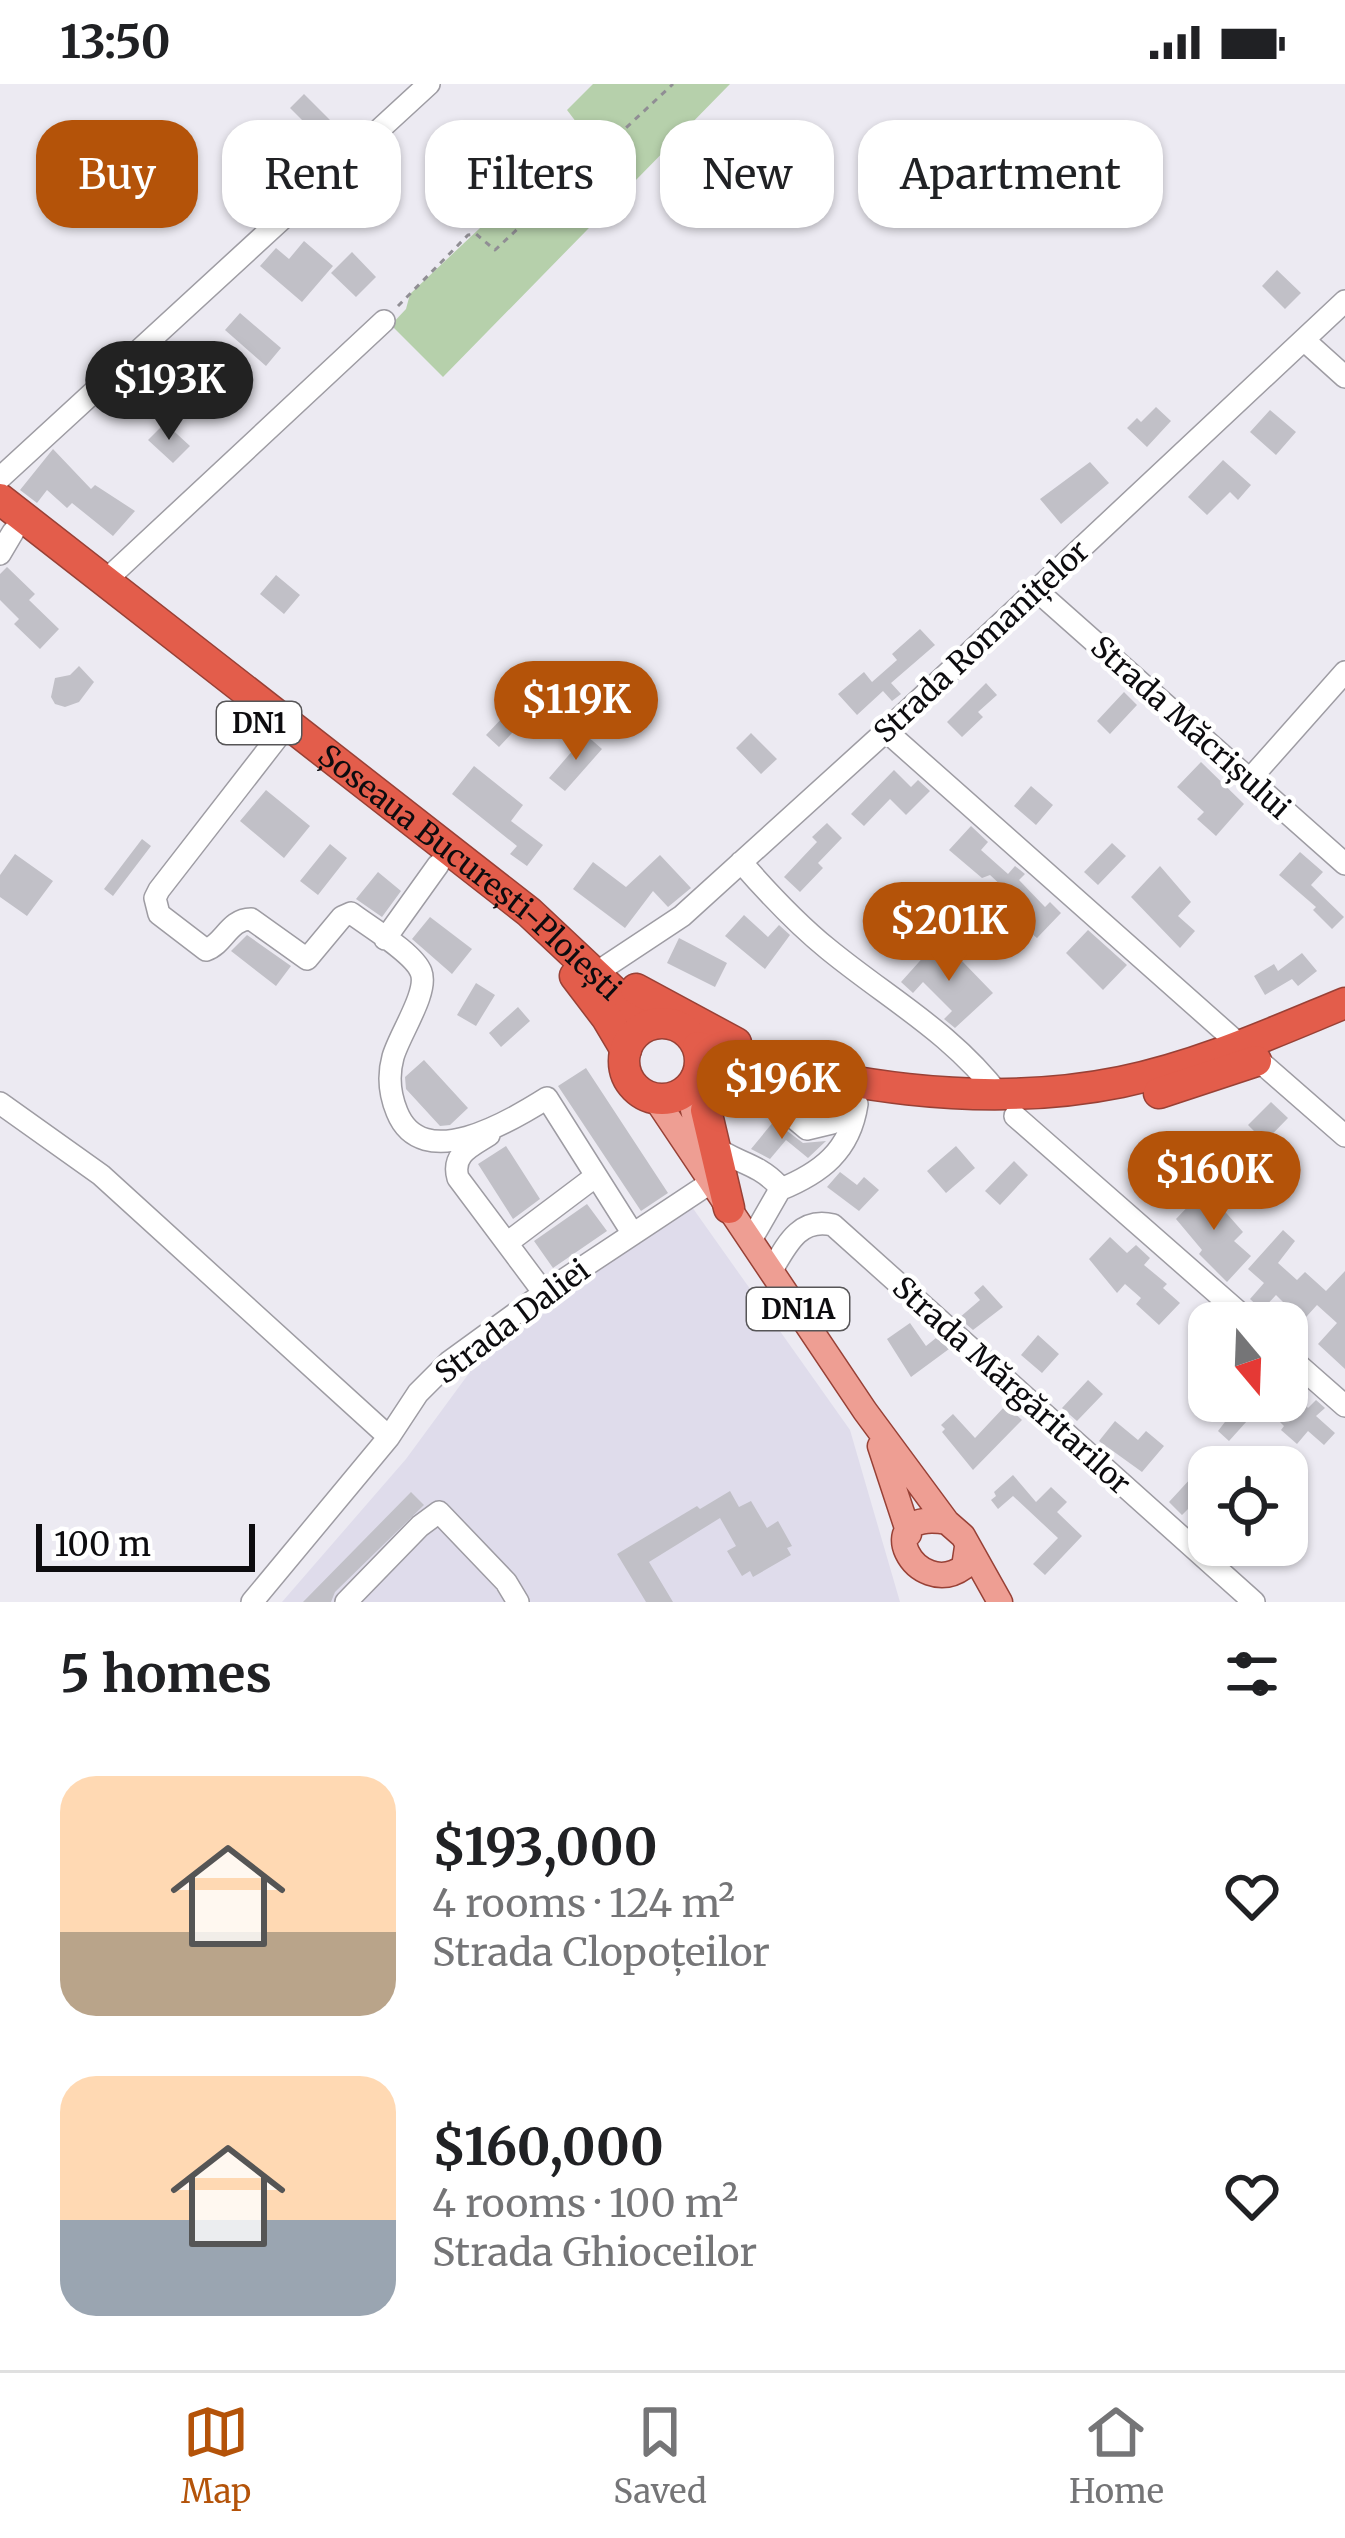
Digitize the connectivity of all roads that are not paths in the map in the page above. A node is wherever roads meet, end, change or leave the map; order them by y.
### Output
1 (429, 84) edge
2 (1345, 301) edge
3 (384, 321) road end
4 (1304, 340) junction
5 (1345, 377) edge
6 (0, 478) edge
7 (0, 500) edge
8 (4, 536) edge
9 (105, 580) junction
10 (1036, 590) junction
11 (1345, 672) edge
12 (886, 731) junction
13 (278, 737) junction
14 (1250, 779) junction
15 (741, 862) junction
16 (1345, 864) edge
17 (439, 865) junction
18 (529, 912) junction
19 (385, 939) junction
20 (605, 967) junction
21 (1345, 1003) edge
22 (655, 1023) junction
23 (1345, 1025) edge
24 (626, 1050) junction
25 (1250, 1053) junction
26 (695, 1071) junction
27 (818, 1073) junction
28 (757, 1078) junction
29 (656, 1099) junction
30 (0, 1103) edge
31 (856, 1104) junction
32 (1007, 1106) junction
33 (505, 1125) junction
34 (1345, 1136) edge
35 (712, 1145) junction
36 (596, 1176) junction
37 (779, 1190) junction
38 (719, 1195) junction
39 (633, 1234) junction
40 (751, 1240) junction
41 (507, 1243) junction
42 (772, 1270) junction
43 (544, 1292) junction
44 (1227, 1302) edge
45 (1308, 1373) edge
46 (1345, 1406) edge
47 (866, 1411) junction
48 (389, 1437) junction
49 (946, 1522) junction
50 (909, 1534) junction
51 (967, 1546) junction
52 (942, 1589) edge
53 (252, 1602) edge
54 (346, 1602) edge
55 (518, 1602) edge
56 (1000, 1602) edge
57 (1254, 1602) edge

1 - 6 street
2 - 4 street, Strada Romanițelor
3 - 9 street
4 - 5 street
4 - 10 street, Strada Romanițelor
7 - 9 highway, Șoseaua București-Ploiești / DN1
8 - 13 highway, Șoseaua București-Ploiești / DN1
9 - 18 highway, Șoseaua București-Ploiești / DN1
10 - 12 street, Strada Romanițelor
10 - 14 street, Strada Măcrișului
11 - 14 street
12 - 15 street, Strada Romanițelor
12 - 25 street
13 - 17 highway, Șoseaua București-Ploiești / DN1
13 - 19 street
14 - 16 street, Strada Măcrișului
15 - 20 street, Strada Romanițelor
15 - 32 street
17 - 19 street
17 - 24 highway, Șoseaua București-Ploiești / DN1
18 - 20 highway, DN1
18 - 22 highway, Șoseaua București-Ploiești / DN1
19 - 33 street
20 - 27 highway, DN1
21 - 25 highway, DN1
22 - 24 highway
22 - 26 highway, DN1
23 - 25 highway, DN1
24 - 29 highway, DN1
25 - 32 highway, DN1
25 - 34 street
26 - 27 highway, DN1
26 - 28 highway, DN1
26 - 29 highway, DN1
26 - 38 main road, DN1A
27 - 32 highway, DN1
28 - 31 highway, DN1
28 - 35 highway, DN1A
29 - 38 main road, DN1A
30 - 48 street
31 - 32 highway, DN1
31 - 37 street
32 - 44 street
33 - 36 street
33 - 41 street
35 - 37 street
35 - 38 highway, DN1A
36 - 39 street
36 - 41 street
37 - 40 street
38 - 39 street, Strada Daliei
38 - 40 main road, DN1A
39 - 43 street, Strada Daliei
40 - 42 main road, DN1A
41 - 43 street
42 - 47 main road, DN1A
42 - 57 street, Strada Mărgăritarilor
43 - 48 street, Strada Daliei
45 - 46 street
47 - 49 main road, DN1A
47 - 50 main road, DN1A
48 - 53 street, Strada Daliei
49 - 50 main road
49 - 51 main road, DN1A
50 - 52 main road, DN1A
51 - 52 main road
51 - 56 main road
52 - 56 main road
54 - 55 street

